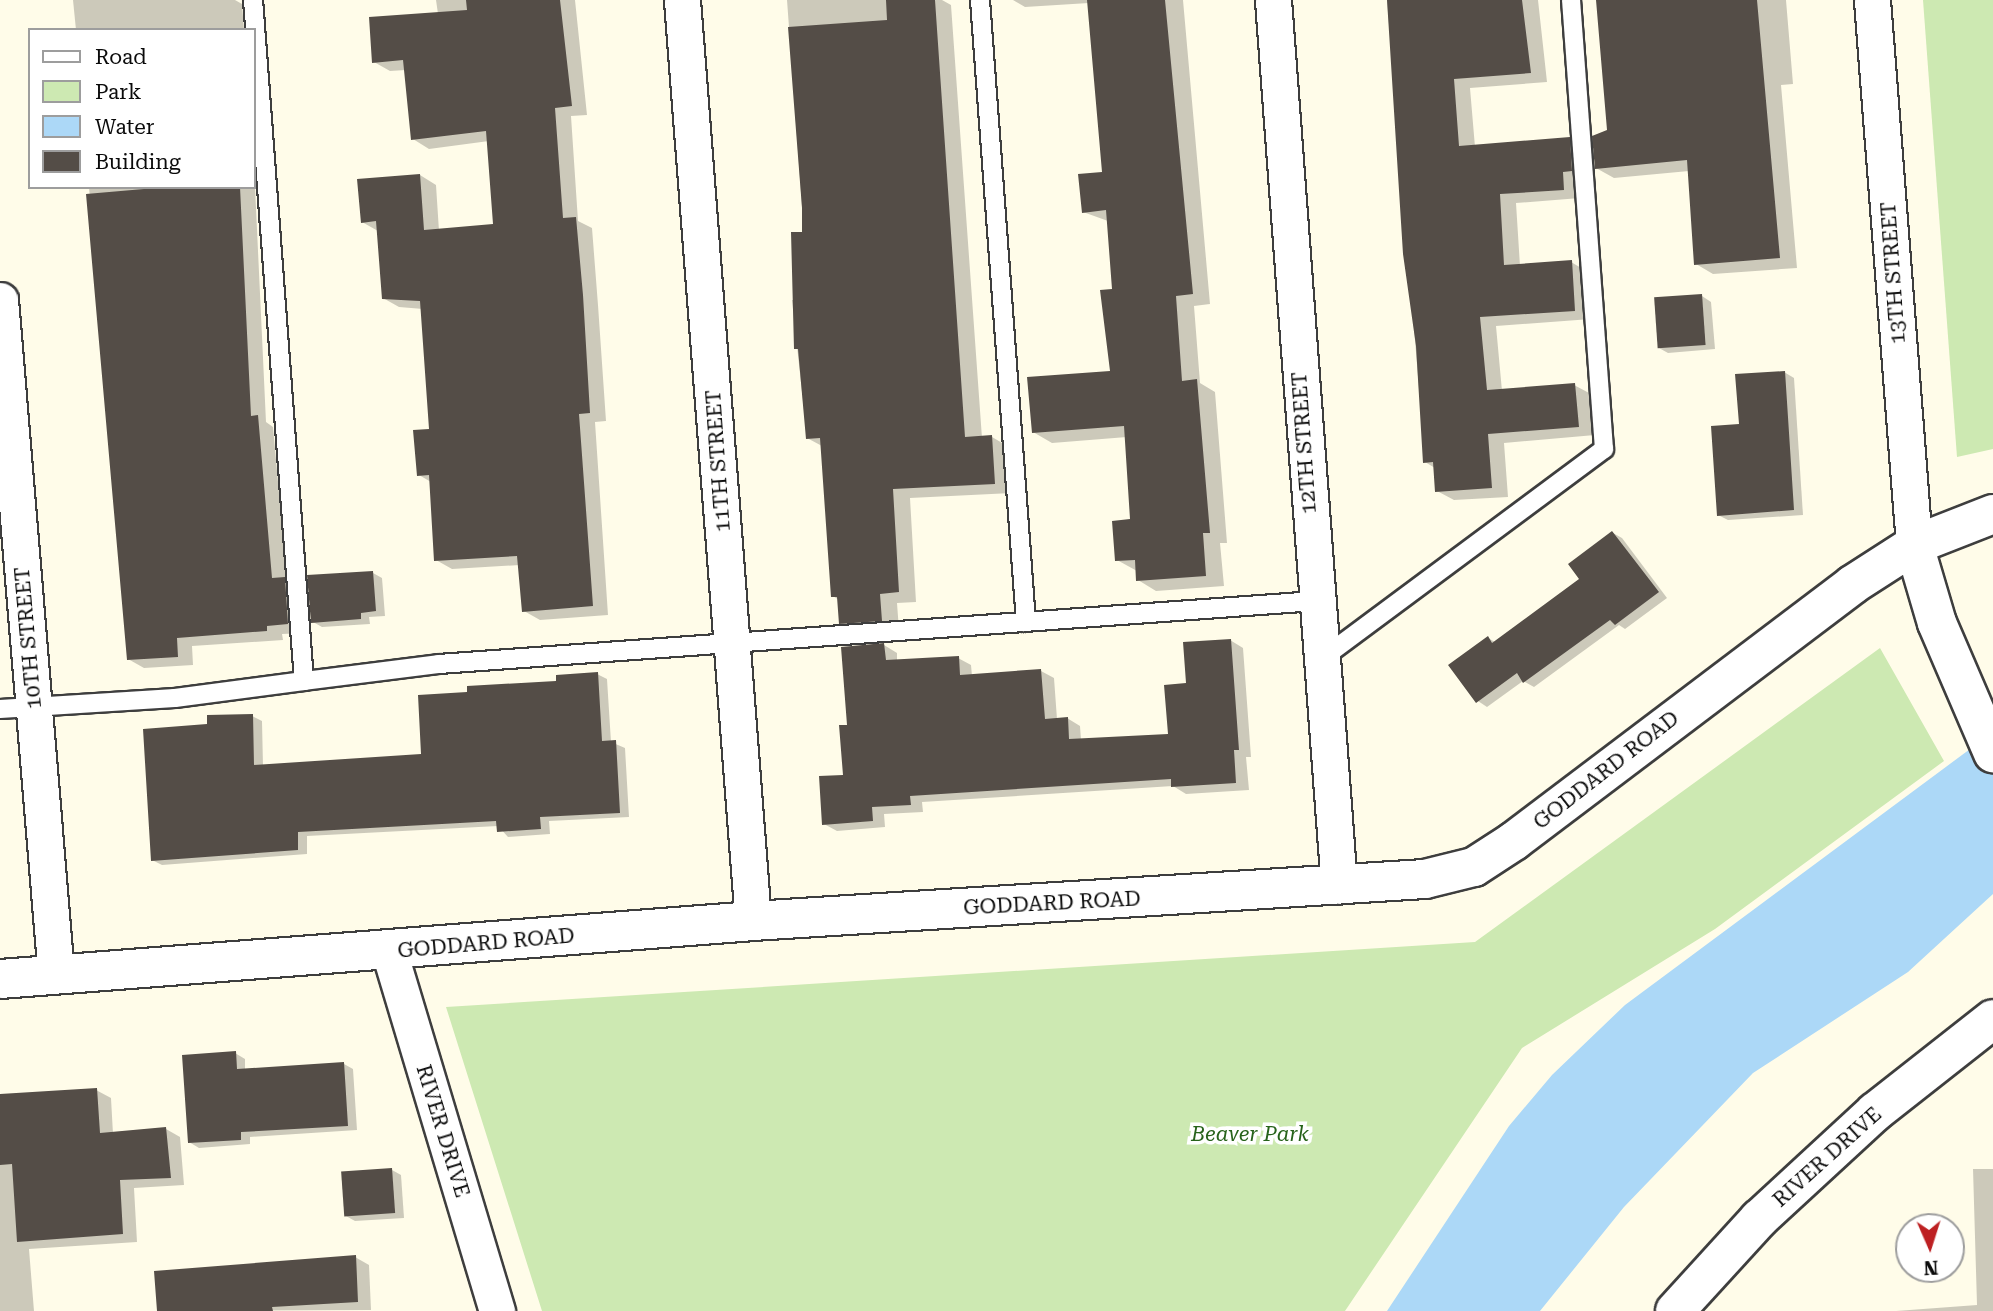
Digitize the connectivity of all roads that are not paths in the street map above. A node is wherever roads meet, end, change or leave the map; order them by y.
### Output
1 (253, 0) edge
2 (682, 0) edge
3 (980, 0) edge
4 (1273, 0) edge
5 (1571, 0) edge
6 (1872, 0) edge
7 (255, 28) edge
8 (256, 44) edge
9 (0, 300) edge
10 (1993, 514) edge
11 (1914, 545) junction
12 (1315, 601) junction
13 (1026, 622) junction
14 (732, 643) junction
15 (1320, 660) junction
16 (304, 681) junction
17 (17, 708) edge
18 (1993, 753) edge
19 (1339, 886) junction
20 (753, 921) junction
21 (389, 951) junction
22 (56, 975) junction
23 (0, 979) edge
24 (1993, 1020) edge
25 (497, 1311) edge
26 (1675, 1311) edge

1 - 7 lane
2 - 14 street, 11TH STREET
3 - 13 lane
4 - 12 street, 12TH STREET
5 - 15 lane
6 - 11 street, 13TH STREET
8 - 16 lane
9 - 17 street, 10TH STREET
10 - 11 street, GODDARD ROAD
11 - 18 street
11 - 19 street, GODDARD ROAD
12 - 13 lane
12 - 15 street, 12TH STREET
13 - 14 lane
14 - 16 lane
14 - 20 street, 11TH STREET
15 - 19 street, 12TH STREET
16 - 17 lane
17 - 22 street, 10TH STREET
19 - 20 street, GODDARD ROAD
20 - 21 street, GODDARD ROAD
21 - 22 street, GODDARD ROAD
21 - 25 street, RIVER DRIVE
22 - 23 street, GODDARD ROAD
24 - 26 street, RIVER DRIVE

